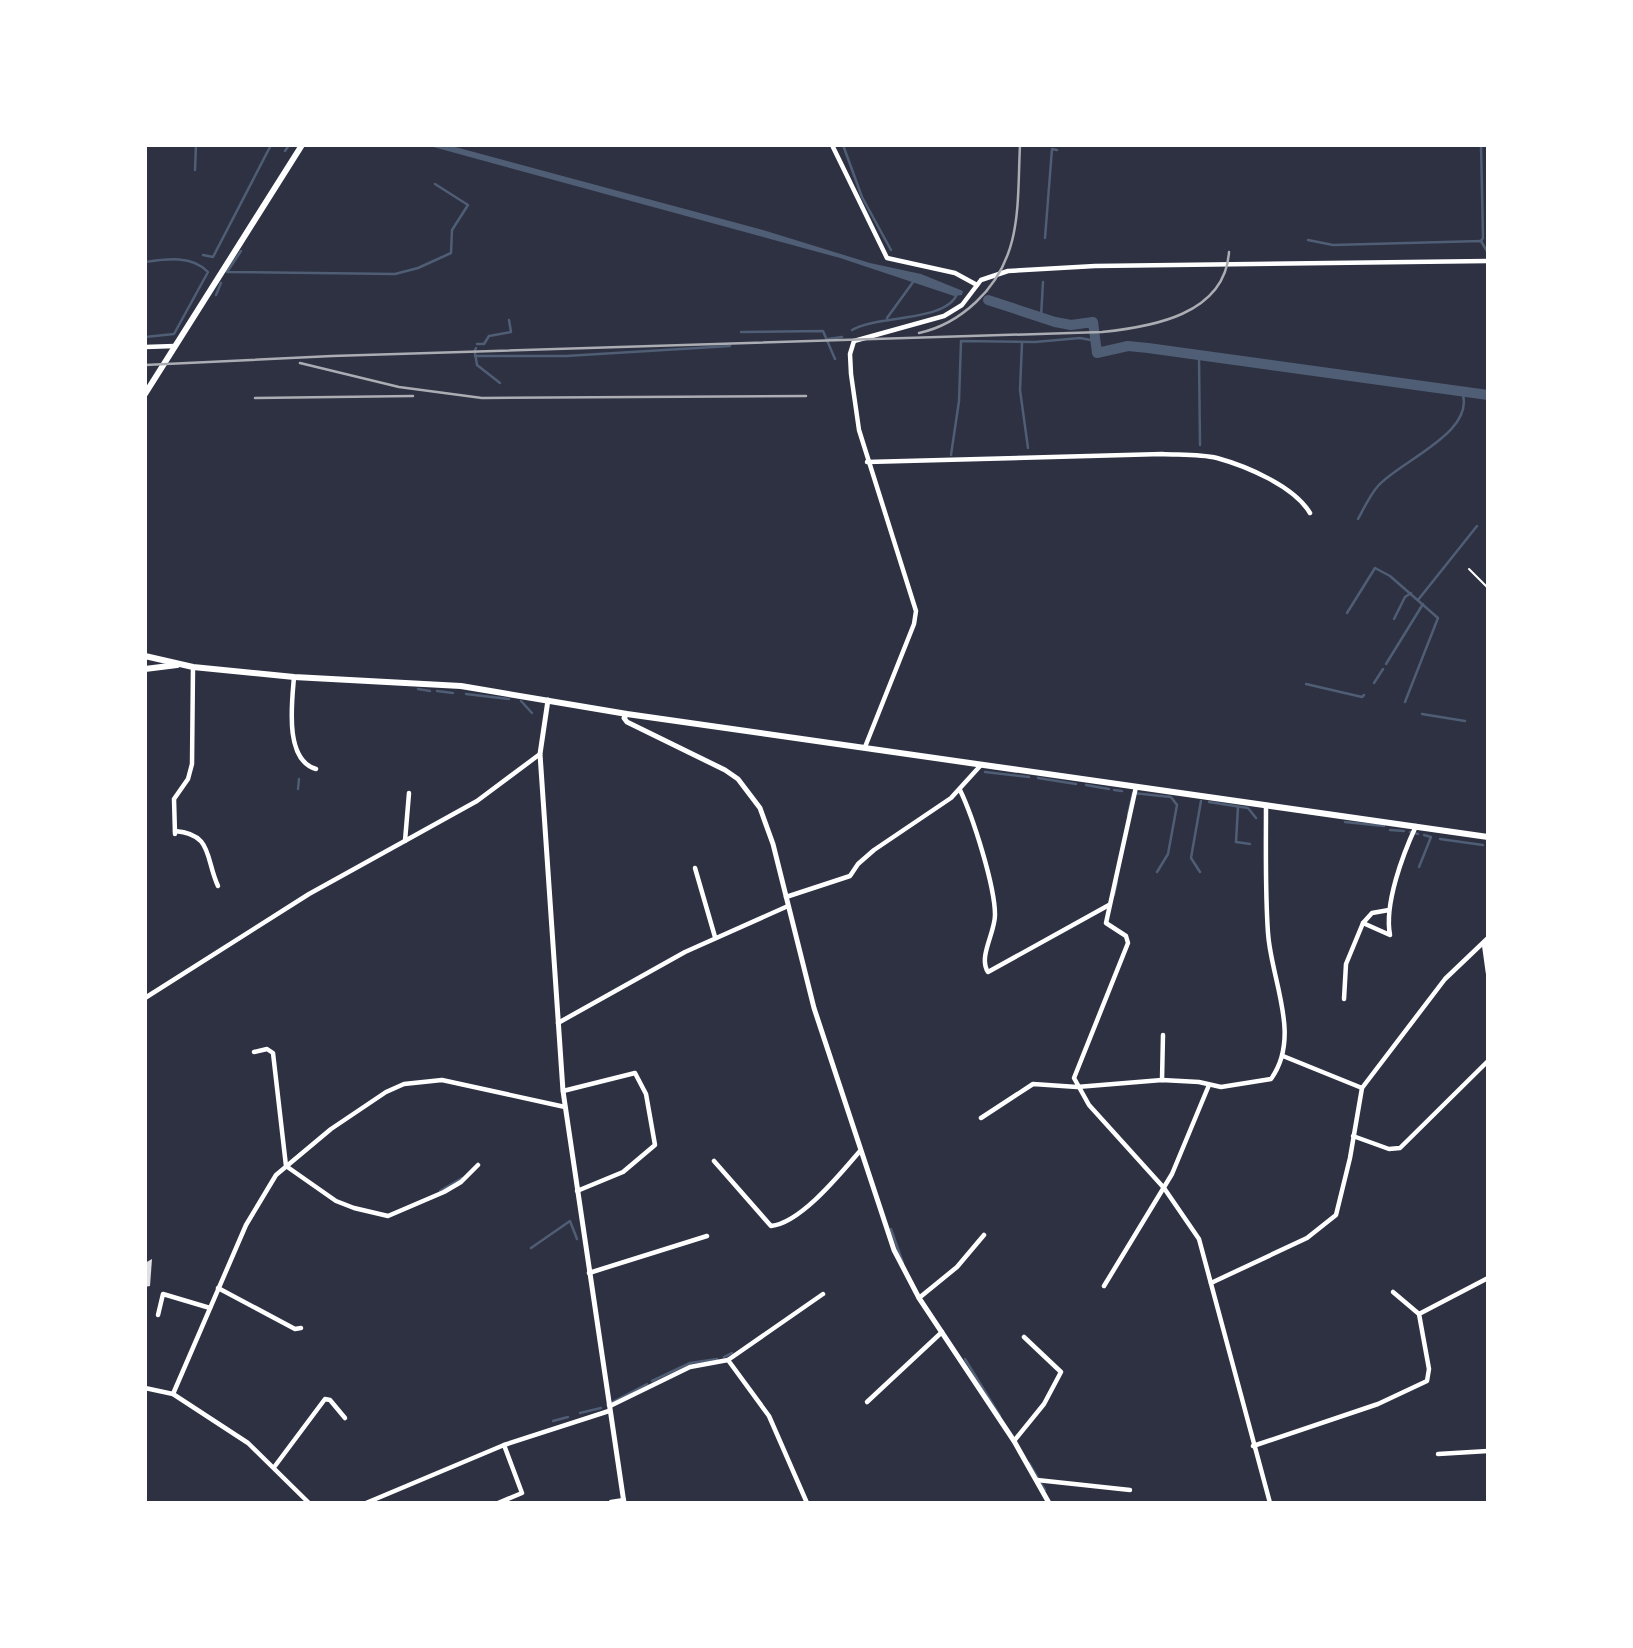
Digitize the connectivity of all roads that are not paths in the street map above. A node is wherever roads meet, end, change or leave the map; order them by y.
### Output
1 (302, 145) edge
2 (832, 145) edge
3 (1487, 261) edge
4 (978, 285) junction
5 (175, 346) junction
6 (145, 347) edge
7 (145, 394) edge
8 (867, 462) junction
9 (1310, 513) dead end
10 (1469, 569) dead end
11 (1488, 588) edge
12 (1488, 625) edge
13 (1488, 639) edge
14 (145, 656) edge
15 (183, 664) junction
16 (193, 667) junction
17 (145, 669) edge
18 (294, 677) junction
19 (548, 700) junction
20 (627, 714) junction
21 (865, 747) junction
22 (540, 754) junction
23 (982, 764) junction
24 (316, 769) dead end
25 (1136, 786) junction
26 (960, 790) junction
27 (409, 793) dead end
28 (1266, 805) junction
29 (1416, 826) junction
30 (1488, 837) edge
31 (405, 842) junction
32 (695, 868) dead end
33 (218, 886) dead end
34 (786, 897) junction
35 (1109, 905) junction
36 (788, 906) junction
37 (1389, 910) junction
38 (1363, 923) junction
39 (715, 937) junction
40 (1488, 938) edge
41 (1484, 944) junction
42 (1488, 973) edge
43 (145, 999) edge
44 (1344, 999) dead end
45 (558, 1023) junction
46 (1163, 1035) dead end
47 (254, 1052) dead end
48 (1283, 1056) junction
49 (1488, 1061) edge
50 (1162, 1080) junction
51 (1209, 1085) junction
52 (1077, 1087) junction
53 (1362, 1088) junction
54 (563, 1091) junction
55 (565, 1108) junction
56 (981, 1118) dead end
57 (1353, 1136) junction
58 (860, 1151) junction
59 (714, 1161) dead end
60 (478, 1165) dead end
61 (286, 1166) junction
62 (1164, 1188) junction
63 (576, 1191) junction
64 (984, 1235) dead end
65 (707, 1236) dead end
66 (589, 1273) junction
67 (1488, 1278) edge
68 (1211, 1283) junction
69 (1104, 1286) dead end
70 (218, 1288) junction
71 (1393, 1292) dead end
72 (823, 1294) dead end
73 (919, 1298) junction
74 (210, 1308) junction
75 (1419, 1314) junction
76 (158, 1315) dead end
77 (301, 1328) dead end
78 (943, 1331) junction
79 (1024, 1337) dead end
80 (728, 1360) junction
81 (145, 1388) edge
82 (173, 1394) junction
83 (867, 1402) dead end
84 (608, 1409) junction
85 (345, 1418) dead end
86 (1014, 1441) junction
87 (504, 1445) junction
88 (1253, 1446) junction
89 (1488, 1451) edge
90 (1438, 1454) dead end
91 (275, 1466) junction
92 (1037, 1480) junction
93 (1130, 1490) dead end
94 (624, 1501) edge
95 (368, 1502) edge
96 (611, 1502) edge
97 (309, 1503) edge
98 (498, 1503) edge
99 (807, 1503) edge
100 (1049, 1503) edge
101 (1270, 1503) edge

1 - 5 main road
2 - 4 street
3 - 4 street
4 - 8 street
5 - 6 street
5 - 7 main road
8 - 9 street
8 - 21 street
10 - 11 lane
12 - 13 lane
14 - 15 main road
15 - 16 main road
15 - 17 main road
16 - 18 main road
16 - 33 street
18 - 19 main road
18 - 24 street
19 - 20 main road
19 - 22 street
20 - 21 main road
20 - 34 street
21 - 23 main road
22 - 31 street
22 - 45 street
23 - 25 main road
23 - 26 street
25 - 28 main road
25 - 35 street
26 - 34 street
26 - 35 street
27 - 31 street
28 - 29 main road
28 - 48 street
29 - 30 main road
29 - 37 street
31 - 43 street
32 - 39 street
34 - 36 street
35 - 52 street
36 - 39 street
36 - 58 street
37 - 38 street
37 - 38 street
38 - 44 street
39 - 45 street
40 - 41 street
41 - 42 street
41 - 53 street
45 - 54 street
46 - 50 street
47 - 61 street
48 - 51 street
48 - 53 street
49 - 57 street
50 - 51 street
50 - 52 street
51 - 62 street
52 - 56 street
52 - 62 street
53 - 57 street
54 - 55 street
54 - 63 street
55 - 61 street
55 - 63 street
57 - 68 street
58 - 59 street
58 - 73 street
60 - 61 street
61 - 70 street
62 - 68 street
62 - 69 street
63 - 66 street
64 - 73 street
65 - 66 street
66 - 84 street
67 - 75 street
68 - 88 street
70 - 74 street
70 - 77 street
71 - 75 street
72 - 80 street
73 - 78 street
74 - 76 street
74 - 82 street
75 - 88 street
78 - 83 street
78 - 86 street
79 - 86 street
80 - 84 street
80 - 99 street
81 - 82 street
82 - 91 street
84 - 87 street
84 - 94 street
85 - 91 street
86 - 92 street
87 - 95 street
87 - 98 street
88 - 101 street
89 - 90 street
91 - 97 street
92 - 93 street
92 - 100 street
94 - 96 street

